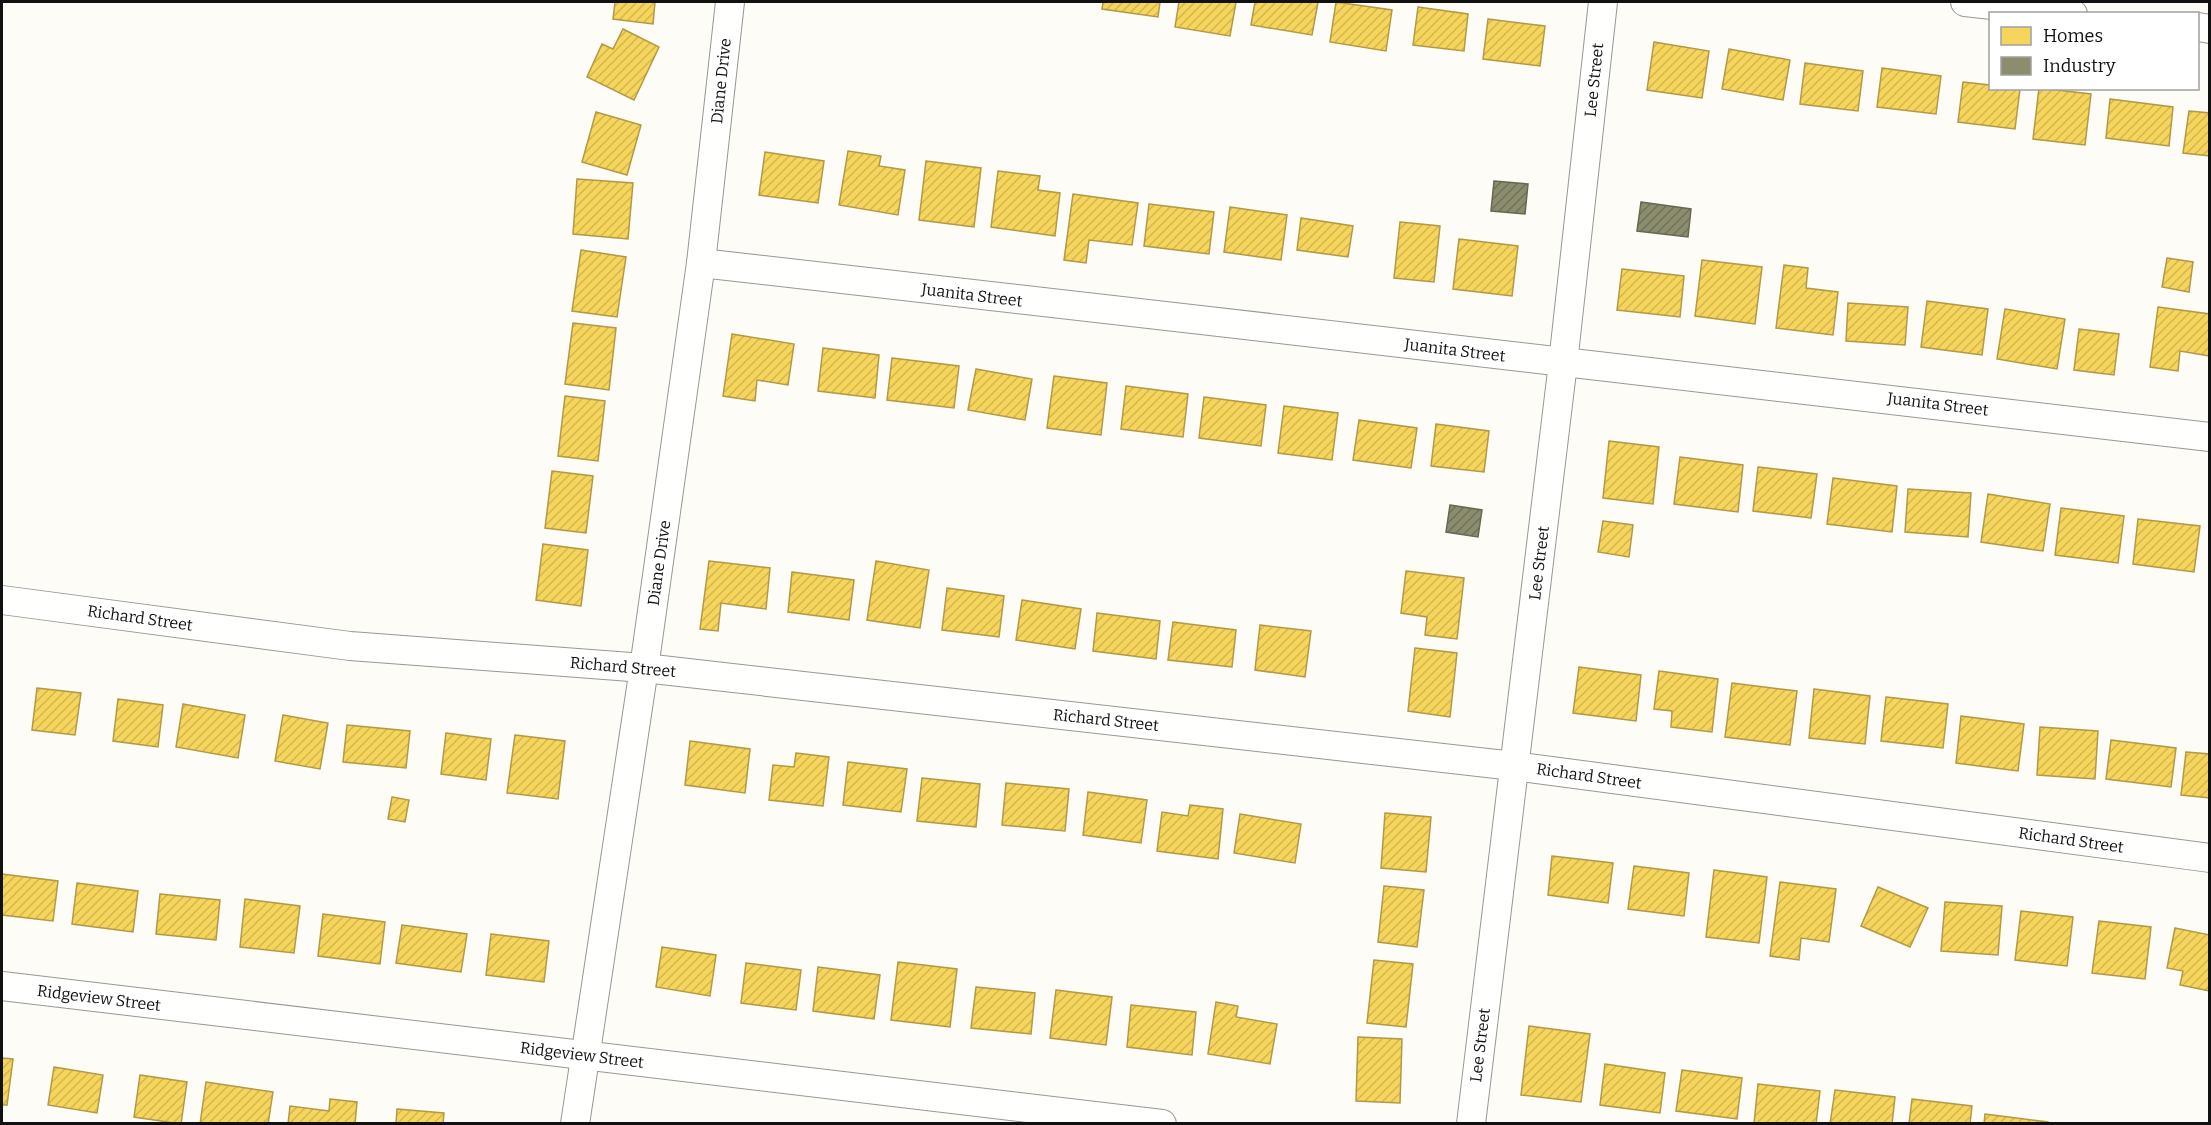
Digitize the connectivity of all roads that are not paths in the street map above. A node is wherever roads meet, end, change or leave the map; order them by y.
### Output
1 (730, 2) edge
2 (1603, 2) edge
3 (1965, 2) edge
4 (2055, 12) edge
5 (701, 263) junction
6 (1563, 363) junction
7 (2210, 437) edge
8 (2, 600) edge
9 (644, 668) junction
10 (1514, 765) junction
11 (2210, 858) edge
12 (2, 986) edge
13 (584, 1055) junction
14 (575, 1124) edge
15 (1162, 1124) edge
16 (1471, 1124) edge

1 - 5 street, Diane Drive
2 - 6 street, Lee Street
3 - 4 street
5 - 6 street, Juanita Street
5 - 9 street, Diane Drive
6 - 7 street, Juanita Street
6 - 10 street, Lee Street
8 - 9 street, Richard Street
9 - 10 street, Richard Street
9 - 13 street, Diane Drive
10 - 11 street, Richard Street
10 - 16 street, Lee Street
12 - 13 street, Ridgeview Street
13 - 14 street, Diane Drive
13 - 15 street, Ridgeview Street

